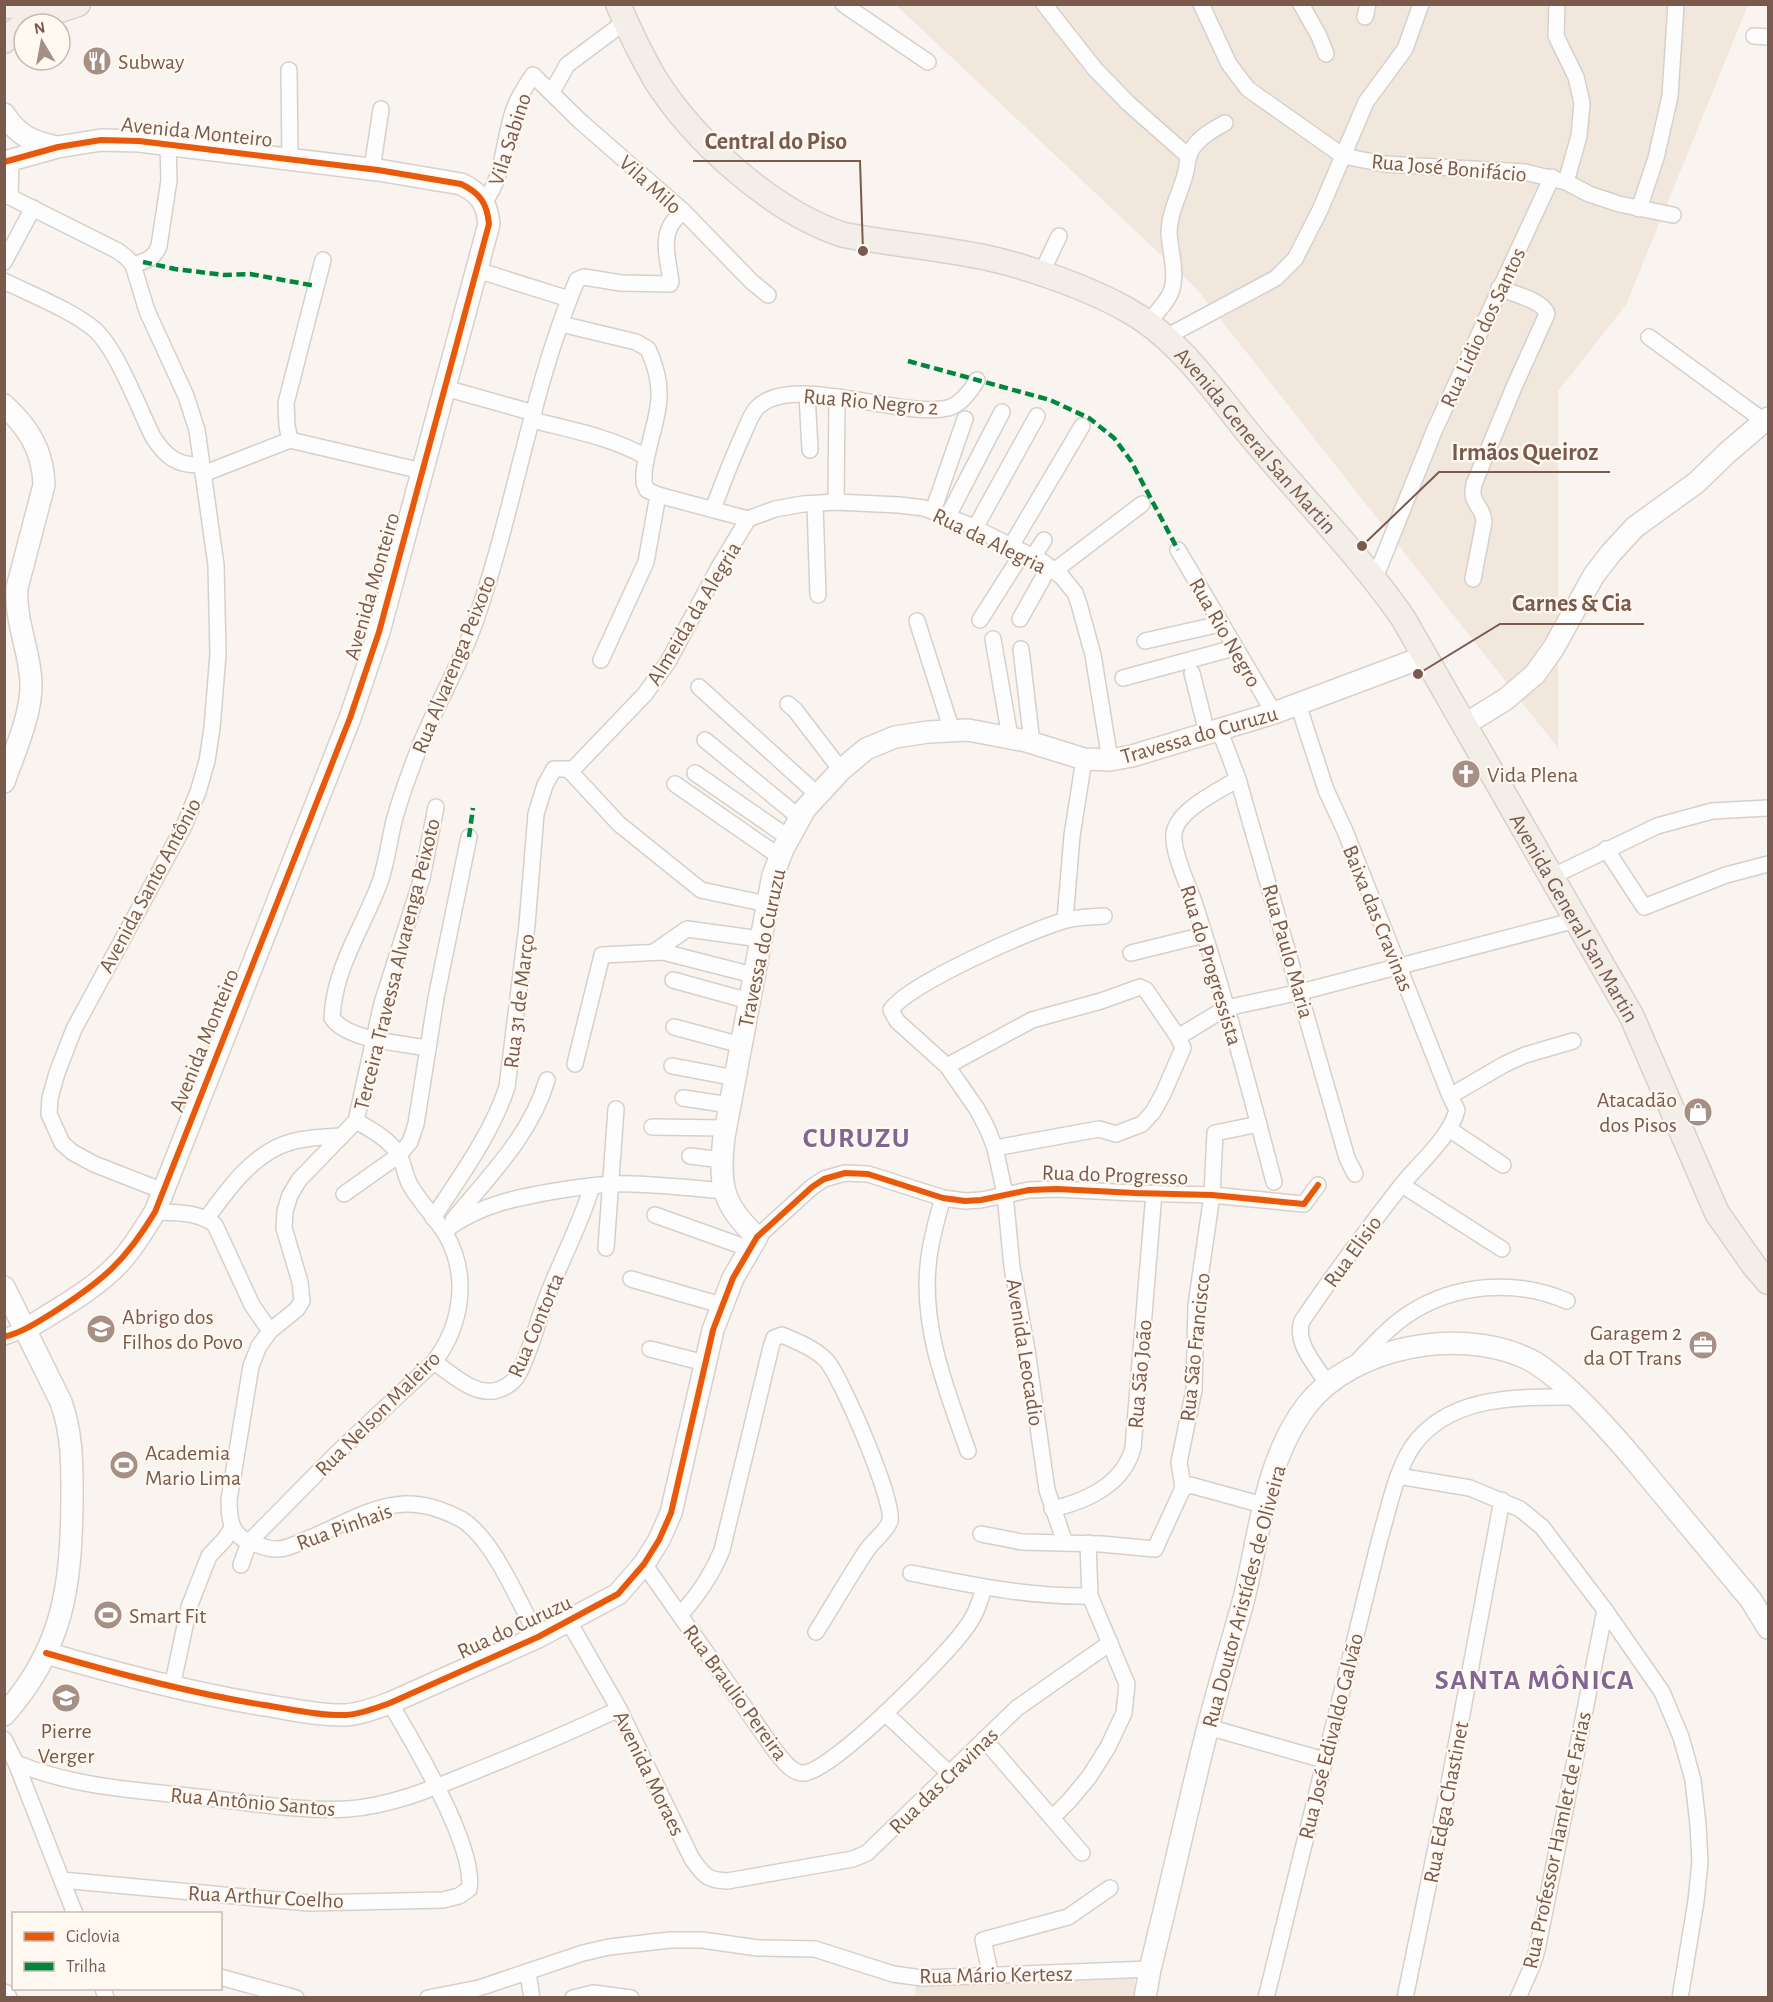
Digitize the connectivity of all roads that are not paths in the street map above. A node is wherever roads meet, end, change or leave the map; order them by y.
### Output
1 (32, 4) edge
2 (78, 4) edge
3 (843, 4) edge
4 (1044, 4) edge
5 (1201, 4) edge
6 (1301, 4) edge
7 (1421, 4) edge
8 (1557, 4) edge
9 (1676, 4) edge
10 (4, 6) edge
11 (622, 13) edge
12 (4, 42) edge
13 (1326, 54) dead end
14 (928, 62) dead end
15 (289, 70) dead end
16 (533, 75) joint
17 (552, 92) junction
18 (381, 110) dead end
19 (4, 114) edge
20 (1225, 123) dead end
21 (168, 144) junction
22 (19, 154) edge
23 (1188, 156) junction
24 (1343, 156) junction
25 (290, 159) junction
26 (372, 169) junction
27 (1559, 179) junction
28 (7, 196) edge
29 (484, 202) junction
30 (33, 208) junction
31 (1639, 209) junction
32 (683, 211) junction
33 (1673, 215) dead end
34 (1059, 236) dead end
35 (323, 260) dead end
36 (4, 262) edge
37 (133, 266) junction
38 (477, 270) junction
39 (1041, 274) junction
40 (4, 281) edge
41 (1499, 288) junction
42 (768, 295) dead end
43 (569, 299) junction
44 (561, 324) junction
45 (1156, 330) junction
46 (1649, 337) dead end
47 (977, 381) dead end
48 (445, 388) junction
49 (807, 394) junction
50 (837, 398) junction
51 (4, 405) edge
52 (1002, 412) dead end
53 (533, 416) junction
54 (1037, 416) dead end
55 (965, 419) dead end
56 (1766, 420) edge
57 (1082, 426) dead end
58 (290, 440) junction
59 (810, 450) dead end
60 (646, 457) junction
61 (202, 469) junction
62 (422, 471) junction
63 (658, 495) junction
64 (836, 502) junction
65 (815, 504) junction
66 (1142, 504) dead end
67 (713, 509) junction
68 (933, 511) junction
69 (948, 516) junction
70 (748, 519) junction
71 (975, 528) junction
72 (1044, 540) dead end
73 (1178, 550) dead end
74 (1022, 551) junction
75 (1051, 569) junction
76 (1375, 578) junction
77 (1473, 579) dead end
78 (818, 595) dead end
79 (1020, 619) dead end
80 (980, 620) dead end
81 (917, 621) dead end
82 (1220, 624) junction
83 (993, 639) dead end
84 (1145, 641) dead end
85 (1234, 648) junction
86 (1021, 649) dead end
87 (1426, 656) junction
88 (601, 660) dead end
89 (1192, 673) dead end
90 (1123, 678) dead end
91 (699, 687) dead end
92 (788, 704) dead end
93 (1298, 704) junction
94 (1274, 713) junction
95 (1464, 725) junction
96 (952, 731) junction
97 (1213, 731) junction
98 (1010, 737) junction
99 (705, 740) dead end
100 (1032, 743) junction
101 (1084, 759) junction
102 (1110, 760) junction
103 (561, 769) junction
104 (841, 770) junction
105 (695, 773) dead end
106 (1238, 778) junction
107 (4, 782) edge
108 (675, 784) dead end
109 (818, 795) junction
110 (436, 807) dead end
111 (1768, 808) edge
112 (800, 818) junction
113 (469, 837) dead end
114 (789, 838) junction
115 (1606, 849) junction
116 (780, 857) junction
117 (1768, 864) edge
118 (1551, 877) junction
119 (767, 904) junction
120 (1104, 916) dead end
121 (1065, 920) junction
122 (1576, 920) junction
123 (1204, 934) junction
124 (760, 939) junction
125 (654, 952) junction
126 (1131, 953) dead end
127 (1399, 967) junction
128 (753, 975) junction
129 (673, 980) dead end
130 (1301, 992) junction
131 (749, 1001) junction
132 (1226, 1008) junction
133 (674, 1027) dead end
134 (1178, 1037) junction
135 (375, 1038) junction
136 (1574, 1041) dead end
137 (741, 1045) junction
138 (429, 1048) junction
139 (576, 1064) dead end
140 (672, 1066) dead end
141 (947, 1066) junction
142 (736, 1078) junction
143 (547, 1080) dead end
144 (1450, 1096) junction
145 (683, 1098) dead end
146 (730, 1105) junction
147 (616, 1109) dead end
148 (356, 1121) junction
149 (1453, 1121) junction
150 (1258, 1124) junction
151 (652, 1127) dead end
152 (726, 1128) junction
153 (342, 1136) junction
154 (994, 1148) junction
155 (399, 1155) junction
156 (690, 1156) dead end
157 (722, 1160) junction
158 (1503, 1165) dead end
159 (1355, 1174) dead end
160 (1274, 1182) dead end
161 (610, 1185) junction
162 (1318, 1185) dead end
163 (1402, 1185) junction
164 (592, 1186) junction
165 (163, 1191) junction
166 (724, 1191) junction
167 (1155, 1193) junction
168 (344, 1194) dead end
169 (1005, 1194) junction
170 (1212, 1195) junction
171 (943, 1198) junction
172 (154, 1212) junction
173 (655, 1215) dead end
174 (207, 1218) junction
175 (434, 1218) junction
176 (444, 1231) junction
177 (753, 1243) junction
178 (606, 1248) dead end
179 (1502, 1249) dead end
180 (631, 1279) dead end
181 (1768, 1282) edge
182 (4, 1287) edge
183 (1567, 1301) dead end
184 (721, 1305) junction
185 (26, 1329) junction
186 (270, 1331) junction
187 (4, 1337) edge
188 (650, 1349) dead end
189 (434, 1362) junction
190 (705, 1363) junction
191 (1351, 1367) junction
192 (1327, 1383) junction
193 (1577, 1397) junction
194 (968, 1451) dead end
195 (1398, 1476) junction
196 (1183, 1488) junction
197 (1502, 1500) junction
198 (1263, 1505) junction
199 (1052, 1509) junction
200 (229, 1534) junction
201 (981, 1534) dead end
202 (249, 1542) junction
203 (1065, 1543) junction
204 (1088, 1543) junction
205 (644, 1564) junction
206 (241, 1565) dead end
207 (911, 1573) dead end
208 (984, 1587) junction
209 (1090, 1596) junction
210 (1760, 1605) edge
211 (1605, 1610) junction
212 (681, 1614) junction
213 (569, 1622) junction
214 (1768, 1628) edge
215 (816, 1632) dead end
216 (538, 1637) junction
217 (1110, 1643) junction
218 (46, 1653) junction
219 (172, 1687) junction
220 (390, 1703) junction
221 (619, 1709) junction
222 (885, 1713) junction
223 (4, 1715) edge
224 (1208, 1727) junction
225 (4, 1739) edge
226 (984, 1739) junction
227 (1324, 1760) junction
228 (16, 1762) junction
229 (950, 1774) junction
230 (437, 1787) junction
231 (1052, 1818) junction
232 (1082, 1853) dead end
233 (758, 1876) joint
234 (62, 1880) junction
235 (1110, 1888) dead end
236 (74, 1912) edge
237 (1150, 1969) junction
238 (528, 1973) junction
239 (991, 1976) junction
240 (222, 1978) edge
241 (296, 1998) edge
242 (428, 1998) edge
243 (532, 1998) edge
244 (573, 1998) edge
245 (631, 1998) edge
246 (1145, 1998) edge
247 (1266, 1998) edge
248 (1405, 1998) edge
249 (1518, 1998) edge
250 (1680, 1998) edge

1 - 10 main road
2 - 12 main road
3 - 14 street
4 - 23 street
5 - 24 street, Rua José Bonifácio
6 - 13 street
7 - 24 street
8 - 27 street
9 - 31 street
11 - 17 street, Vila Sabino
11 - 39 main road, Avenida General San Martin
15 - 25 street
16 - 17 street, Vila Milo
16 - 29 street, Vila Sabino
17 - 32 street, Vila Milo
18 - 26 street
19 - 22 street
20 - 23 street
21 - 22 street, Avenida Monteiro
21 - 25 street, Avenida Monteiro
21 - 37 street
22 - 28 street
23 - 45 street
24 - 27 street, Rua José Bonifácio
24 - 45 street
25 - 26 street, Avenida Monteiro
26 - 29 street, Avenida Monteiro
27 - 31 street
27 - 41 street, Rua Lidio dos Santos
28 - 30 street
29 - 38 street, Avenida Monteiro
30 - 36 street
30 - 37 street
31 - 33 street
32 - 42 street, Vila Milo
32 - 43 street, Rua Alvarenga Peixoto
34 - 39 street
35 - 58 street
37 - 61 street, Avenida Santo Antônio
38 - 43 street
38 - 48 street, Avenida Monteiro
39 - 45 main road, Avenida General San Martin
40 - 61 street
41 - 76 street, Rua Lidio dos Santos
41 - 77 street
43 - 44 street, Rua Alvarenga Peixoto
44 - 53 street, Rua Alvarenga Peixoto
44 - 60 street
45 - 76 main road, Avenida General San Martin
46 - 56 street
47 - 50 street, Rua Rio Negro 2
48 - 53 street
48 - 62 street, Avenida Monteiro
49 - 50 street, Rua Rio Negro 2
49 - 59 street
49 - 67 street, Rua Rio Negro 2
50 - 64 street
51 - 107 street
52 - 69 street
53 - 60 street
53 - 135 street, Rua Alvarenga Peixoto
54 - 71 street
55 - 68 street
56 - 95 street
57 - 74 street
58 - 61 street
58 - 62 street
60 - 63 street
61 - 165 street, Avenida Santo Antônio
62 - 165 street, Avenida Monteiro
63 - 67 street
63 - 88 street
64 - 65 street, Rua da Alegria
64 - 68 street, Rua da Alegria
65 - 70 street, Rua da Alegria
65 - 78 street
66 - 75 street
67 - 70 street
68 - 69 street, Rua da Alegria
69 - 71 street, Rua da Alegria
70 - 103 street, Almeida da Alegria
71 - 74 street, Rua da Alegria
72 - 74 street
73 - 82 street, Rua Rio Negro
74 - 75 street, Rua da Alegria
74 - 80 street
75 - 79 street
75 - 102 street, Rua da Alegria
76 - 87 main road, Avenida General San Martin
81 - 96 street
82 - 84 street
82 - 85 street, Rua Rio Negro
83 - 98 street
85 - 90 street
85 - 94 street, Rua Rio Negro
86 - 100 street
87 - 93 street
87 - 95 main road, Avenida General San Martin
89 - 97 street, Rua Paulo Maria
91 - 109 street
92 - 104 street
93 - 94 street, Travessa do Curuzu
93 - 127 street, Baixa das Cravinas
94 - 97 street, Travessa do Curuzu
95 - 118 main road, Avenida General San Martin
96 - 98 street, Travessa do Curuzu
96 - 104 street, Travessa do Curuzu
97 - 102 street, Travessa do Curuzu
97 - 106 street, Rua Paulo Maria
98 - 100 street, Travessa do Curuzu
99 - 112 street
100 - 101 street, Travessa do Curuzu
101 - 102 street, Travessa do Curuzu
101 - 121 street
103 - 119 street
103 - 175 street, Rua 31 de Março
104 - 109 street, Travessa do Curuzu
105 - 114 street
106 - 123 street, Rua do Progressista
106 - 130 street, Rua Paulo Maria
108 - 116 street
109 - 112 street, Travessa do Curuzu
110 - 135 street, Terceira Travessa Alvarenga Peixoto
111 - 115 street
112 - 114 street, Travessa do Curuzu
113 - 138 street
114 - 116 street, Travessa do Curuzu
115 - 117 street
115 - 118 street
116 - 119 street, Travessa do Curuzu
118 - 122 main road, Avenida General San Martin
119 - 124 street, Travessa do Curuzu
120 - 121 street
121 - 141 street, Avenida Leocadio
122 - 127 street
122 - 181 main road, Avenida General San Martin
123 - 126 street
123 - 132 street, Rua do Progressista
124 - 125 street
124 - 128 street, Travessa do Curuzu
125 - 128 street
125 - 139 street
127 - 130 street
127 - 144 street, Baixa das Cravinas
128 - 131 street, Travessa do Curuzu
129 - 131 street
130 - 132 street
130 - 159 street, Rua Paulo Maria
131 - 137 street, Travessa do Curuzu
132 - 134 street
132 - 150 street, Rua do Progressista
133 - 137 street
134 - 141 street
134 - 154 street
135 - 138 street, Rua Alvarenga Peixoto
135 - 148 street, Terceira Travessa Alvarenga Peixoto
136 - 144 street
137 - 142 street, Travessa do Curuzu
138 - 155 street
140 - 142 street
141 - 154 street, Avenida Leocadio
142 - 146 street, Travessa do Curuzu
143 - 176 street
144 - 149 street, Baixa das Cravinas
145 - 146 street
146 - 152 street, Travessa do Curuzu
147 - 161 street
148 - 153 street
148 - 155 street, Rua Nelson Maleiro
149 - 158 street
149 - 163 street, Rua Elisio
150 - 160 street, Rua do Progressista
150 - 170 street, Rua São Francisco
151 - 152 street
152 - 157 street, Travessa do Curuzu
153 - 174 street, Terceira Travessa Alvarenga Peixoto
153 - 186 street
154 - 169 street, Avenida Leocadio
155 - 168 street
155 - 175 street, Rua Nelson Maleiro
156 - 157 street
157 - 166 street, Travessa do Curuzu
161 - 164 street
161 - 166 street
161 - 178 street
162 - 170 street, Rua do Progresso
163 - 179 street
163 - 192 street, Rua Elisio
164 - 176 street
164 - 189 street, Rua Contorta
165 - 172 street, Avenida Monteiro
166 - 177 street
167 - 169 street, Rua do Progresso
167 - 170 street, Rua do Progresso
167 - 199 street, Rua São João
169 - 171 street, Rua do Progresso
169 - 199 street, Avenida Leocadio
170 - 196 street, Rua São Francisco
171 - 177 street, Rua do Progresso
171 - 194 street
172 - 174 street
172 - 185 street, Avenida Monteiro
173 - 177 street
174 - 186 street
175 - 176 street, Rua Nelson Maleiro
176 - 189 street, Rua Nelson Maleiro
177 - 184 street, Rua do Curuzu
180 - 184 street
182 - 185 street
183 - 191 street
184 - 190 street, Rua do Curuzu
185 - 187 street
185 - 218 street
186 - 200 street
188 - 190 street
189 - 202 street, Rua Nelson Maleiro
190 - 205 street, Rua do Curuzu
191 - 192 street, Rua Doutor Aristídes de Oliveira
191 - 193 street, Rua Doutor Aristídes de Oliveira
192 - 198 street, Rua Doutor Aristídes de Oliveira
193 - 195 street, Rua José Edivaldo Galvão
193 - 210 street, Rua Doutor Aristídes de Oliveira
195 - 197 street
195 - 227 street, Rua José Edivaldo Galvão
196 - 198 street
196 - 204 street
197 - 211 street
197 - 248 street, Rua Edga Chastinet
198 - 224 street, Rua Doutor Aristídes de Oliveira
199 - 203 street, Avenida Leocadio
200 - 202 street, Rua Pinhais
200 - 219 street
201 - 203 street
202 - 206 street
202 - 216 street, Rua Pinhais
203 - 204 street
204 - 209 street
205 - 212 street, Rua Braulio Pereira
205 - 213 street, Rua do Curuzu
207 - 208 street
208 - 209 street
208 - 222 street, Rua Braulio Pereira
209 - 217 street
210 - 214 street, Rua Doutor Aristídes de Oliveira
211 - 249 street, Rua Professor Hamlet de Farias
211 - 250 street
212 - 215 street
212 - 222 street, Rua Braulio Pereira
213 - 216 street, Rua do Curuzu
213 - 221 street, Avenida Moraes
216 - 220 street, Rua do Curuzu
217 - 226 street, Rua das Cravinas
217 - 231 street
218 - 219 street, Rua do Curuzu
218 - 223 street
219 - 220 street, Rua do Curuzu
220 - 230 street
221 - 230 street, Rua Antônio Santos
221 - 233 street, Avenida Moraes
222 - 229 street
224 - 227 street
224 - 237 street, Rua Doutor Aristídes de Oliveira
225 - 228 street
226 - 229 street, Rua das Cravinas
226 - 231 street
227 - 247 street, Rua José Edivaldo Galvão
228 - 230 street, Rua Antônio Santos
228 - 234 street
229 - 233 street, Rua das Cravinas
230 - 234 street, Rua Arthur Coelho
231 - 232 street
234 - 236 street
235 - 239 street
237 - 239 street, Rua Mário Kertesz
237 - 246 street, Rua Doutor Aristídes de Oliveira
238 - 239 street, Rua Mário Kertesz
238 - 242 street, Rua Mário Kertesz
238 - 243 street
240 - 241 street
244 - 245 street

